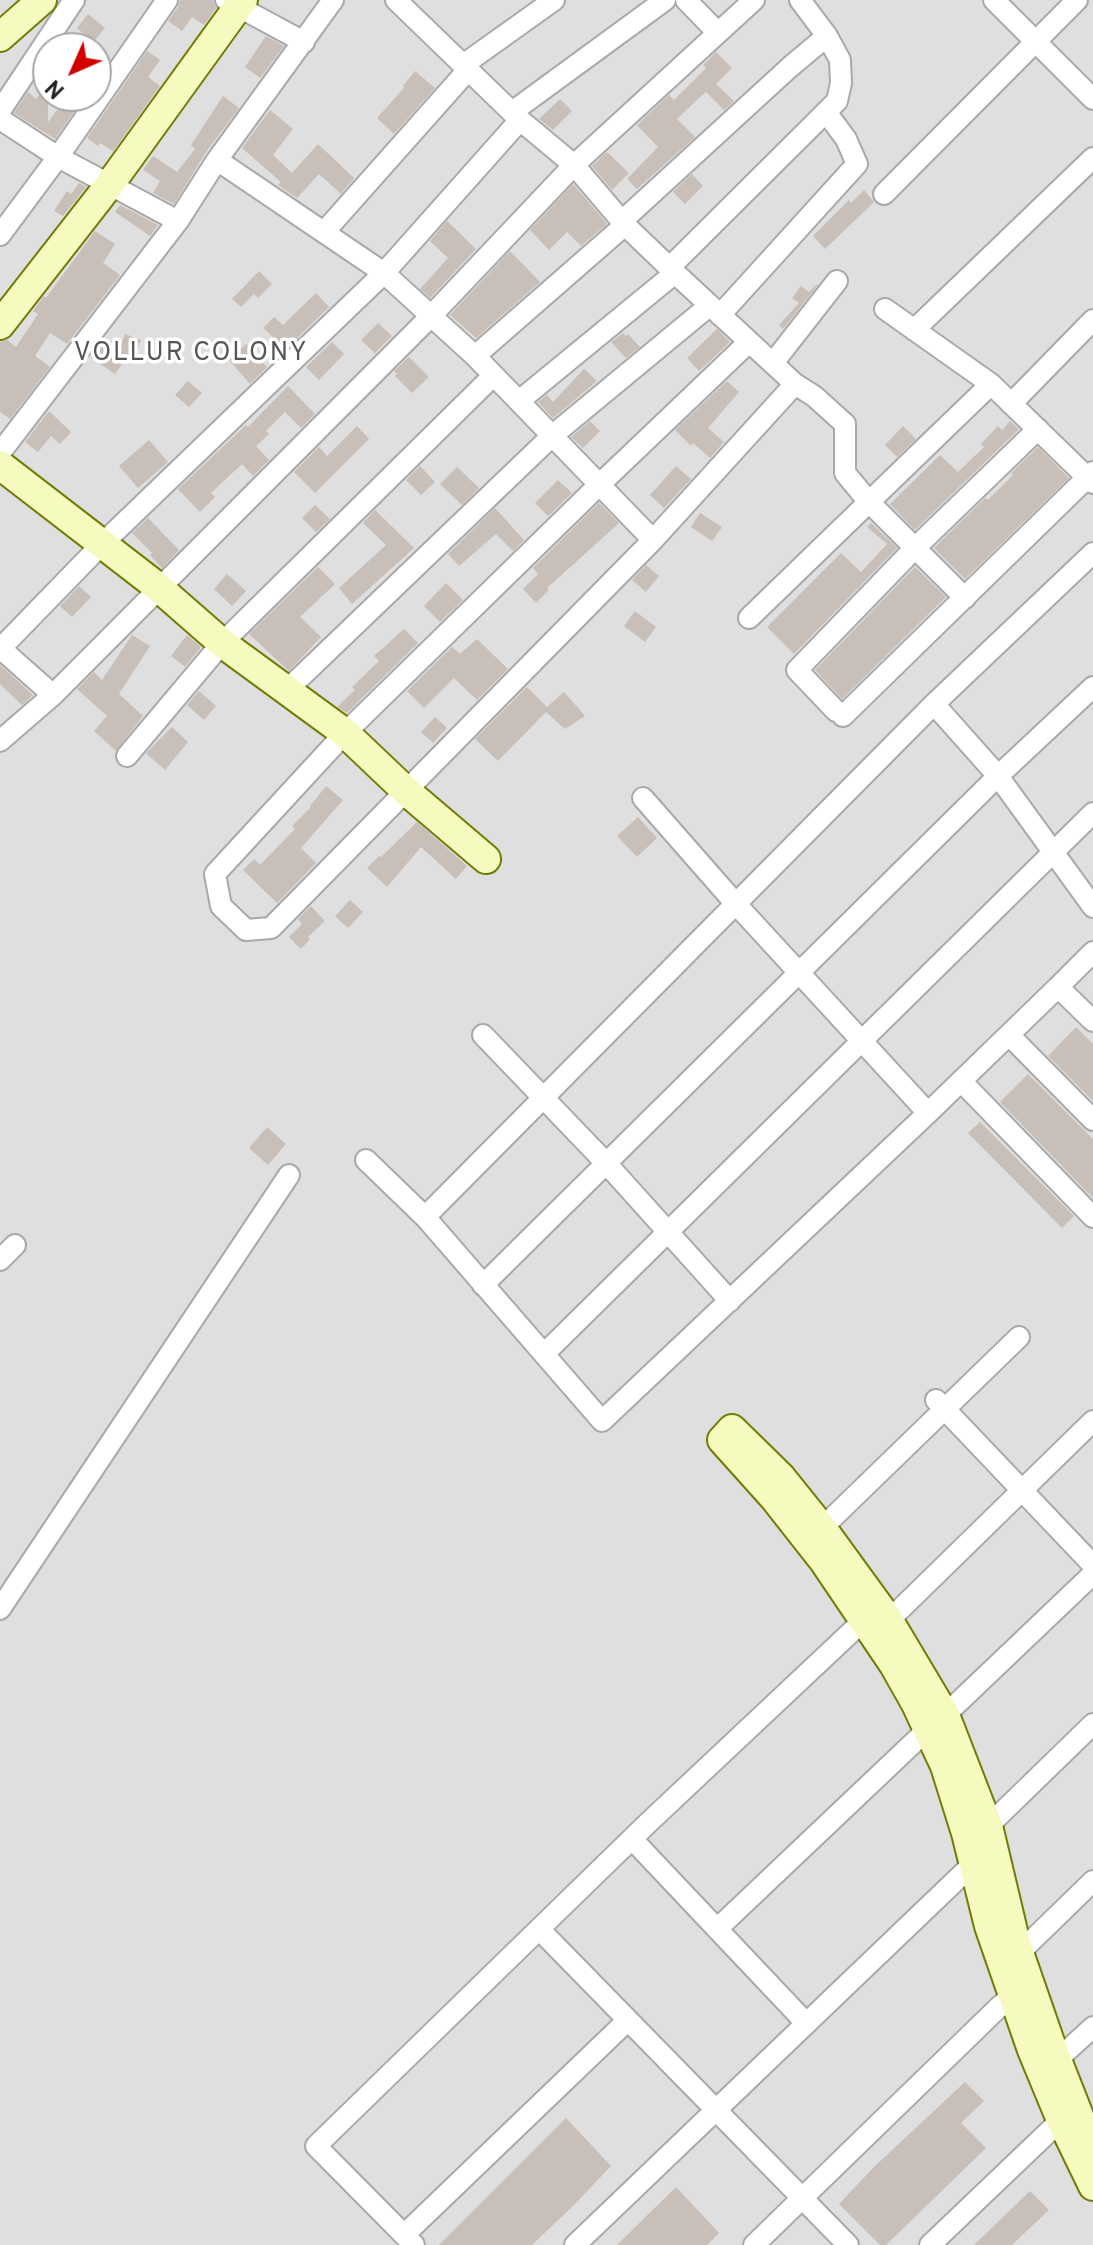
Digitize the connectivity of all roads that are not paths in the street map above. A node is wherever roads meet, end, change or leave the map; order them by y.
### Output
1 (42, 0) edge
2 (74, 0) edge
3 (167, 0) edge
4 (333, 0) edge
5 (396, 0) edge
6 (554, 0) edge
7 (665, 0) edge
8 (686, 0) edge
9 (754, 0) edge
10 (800, 0) edge
11 (994, 0) edge
12 (1077, 0) edge
13 (236, 2) edge
14 (718, 33) junction
15 (827, 36) junction
16 (0, 37) edge
17 (1034, 41) junction
18 (304, 42) junction
19 (466, 67) junction
20 (1093, 99) edge
21 (0, 111) edge
22 (826, 112) junction
23 (516, 116) junction
24 (0, 119) edge
25 (58, 157) junction
26 (1093, 158) edge
27 (217, 160) junction
28 (574, 165) junction
29 (110, 184) junction
30 (884, 194) dead end
31 (178, 221) junction
32 (623, 223) junction
33 (325, 231) junction
34 (0, 235) edge
35 (672, 270) junction
36 (384, 273) junction
37 (837, 281) dead end
38 (885, 309) dead end
39 (715, 310) junction
40 (431, 316) junction
41 (1093, 320) edge
42 (0, 325) edge
43 (914, 330) junction
44 (749, 342) junction
45 (475, 356) junction
46 (773, 363) junction
47 (493, 376) junction
48 (795, 384) junction
49 (991, 384) junction
50 (519, 401) junction
51 (1011, 404) junction
52 (1038, 429) junction
53 (553, 435) junction
54 (0, 453) edge
55 (0, 465) edge
56 (1091, 478) edge
57 (599, 485) junction
58 (869, 502) junction
59 (653, 540) junction
60 (101, 545) junction
61 (915, 548) junction
62 (1093, 553) edge
63 (158, 587) junction
64 (965, 598) junction
65 (749, 618) dead end
66 (222, 643) junction
67 (0, 649) edge
68 (1093, 687) edge
69 (287, 690) junction
70 (53, 695) junction
71 (934, 704) junction
72 (345, 733) junction
73 (0, 741) edge
74 (127, 756) dead end
75 (998, 776) junction
76 (405, 790) junction
77 (643, 798) dead end
78 (1093, 813) edge
79 (1053, 851) junction
80 (486, 859) dead end
81 (735, 903) junction
82 (1093, 907) edge
83 (1093, 952) edge
84 (800, 972) junction
85 (1058, 987) junction
86 (1093, 1021) edge
87 (483, 1035) dead end
88 (1009, 1035) junction
89 (862, 1042) junction
90 (962, 1082) junction
91 (542, 1098) junction
92 (928, 1113) junction
93 (1093, 1120) edge
94 (366, 1160) dead end
95 (606, 1163) junction
96 (289, 1175) dead end
97 (425, 1217) junction
98 (1093, 1217) edge
99 (668, 1232) junction
100 (15, 1245) dead end
101 (0, 1260) edge
102 (483, 1285) junction
103 (730, 1301) junction
104 (1019, 1337) dead end
105 (544, 1354) junction
106 (940, 1405) junction
107 (1093, 1421) edge
108 (1022, 1491) junction
109 (822, 1528) junction
110 (1093, 1565) edge
111 (1093, 1574) edge
112 (0, 1609) edge
113 (875, 1625) junction
114 (936, 1722) junction
115 (1093, 1724) edge
116 (977, 1830) junction
117 (632, 1839) junction
118 (974, 1863) junction
119 (1093, 1881) edge
120 (539, 1929) junction
121 (717, 1929) junction
122 (1019, 1953) junction
123 (1023, 1994) junction
124 (628, 2020) junction
125 (806, 2023) junction
126 (1093, 2027) edge
127 (1057, 2060) junction
128 (715, 2109) junction
129 (1061, 2120) junction
130 (1093, 2144) edge
131 (1093, 2186) edge
132 (802, 2198) junction
133 (409, 2240) edge
134 (575, 2245) edge
135 (754, 2245) edge
136 (848, 2245) edge
137 (930, 2245) edge

1 - 16 street
2 - 21 street
3 - 25 street
4 - 18 street
5 - 19 street
6 - 19 street
7 - 23 street
8 - 14 street
9 - 14 street
10 - 15 street
11 - 17 street
12 - 17 street
13 - 18 street
13 - 29 street
14 - 28 street
15 - 22 street
15 - 32 street
17 - 20 street
17 - 30 street
18 - 27 street
19 - 23 street
19 - 33 street
22 - 35 street
22 - 39 street
23 - 28 street
23 - 36 street
24 - 25 street
25 - 29 street
25 - 34 street
26 - 43 street
27 - 31 street
27 - 33 street
28 - 32 street
28 - 40 street
29 - 31 street
29 - 42 street
31 - 54 street
32 - 35 street
32 - 45 street
33 - 36 street
35 - 39 street
35 - 50 street
36 - 40 street
36 - 60 street
37 - 46 street
38 - 43 street
39 - 44 street
39 - 53 street
40 - 45 street
40 - 63 street
41 - 51 street
43 - 49 street
44 - 46 street
44 - 57 street
45 - 47 street
46 - 48 street
47 - 50 street
47 - 66 street
48 - 58 street
48 - 59 street
49 - 51 street
49 - 58 street
50 - 53 street
51 - 52 street
52 - 56 street
52 - 61 street
53 - 57 street
53 - 69 street
55 - 60 street
56 - 64 street
57 - 59 street
57 - 72 street
58 - 61 street
58 - 65 street
59 - 76 street
60 - 63 street
60 - 67 street
61 - 64 street
61 - 64 street
62 - 71 street
63 - 66 street
63 - 70 street
66 - 69 street
66 - 74 street
67 - 70 street
68 - 75 street
69 - 72 street
70 - 73 street
71 - 75 street
71 - 81 street
72 - 76 street
72 - 76 street
75 - 79 street
75 - 84 street
76 - 80 street
77 - 81 street
78 - 79 street
79 - 82 street
79 - 89 street
81 - 84 street
81 - 91 street
83 - 85 street
84 - 89 street
84 - 95 street
85 - 86 street
85 - 88 street
87 - 91 street
88 - 90 street
88 - 93 street
89 - 92 street
89 - 99 street
90 - 92 street
90 - 98 street
91 - 95 street
91 - 97 street
92 - 103 street
94 - 97 street
95 - 99 street
95 - 102 street
96 - 112 street
97 - 102 street
99 - 103 street
99 - 105 street
100 - 101 street
102 - 105 street
103 - 105 street
104 - 106 street
106 - 108 street
106 - 109 street
107 - 108 street
108 - 110 street
108 - 113 street
109 - 113 street
109 - 113 street
111 - 114 street
113 - 114 street
113 - 117 street
114 - 116 street
114 - 121 street
115 - 116 street
116 - 118 street
116 - 122 street
117 - 120 street
117 - 121 street
118 - 123 street
118 - 125 street
119 - 122 street
120 - 124 street
120 - 133 street
121 - 125 street
122 - 123 street
123 - 127 street
123 - 129 street
123 - 132 street
124 - 128 street
124 - 133 street
125 - 128 street
126 - 127 street
127 - 130 street
128 - 132 street
128 - 134 street
129 - 131 street
129 - 137 street
132 - 135 street
132 - 136 street

